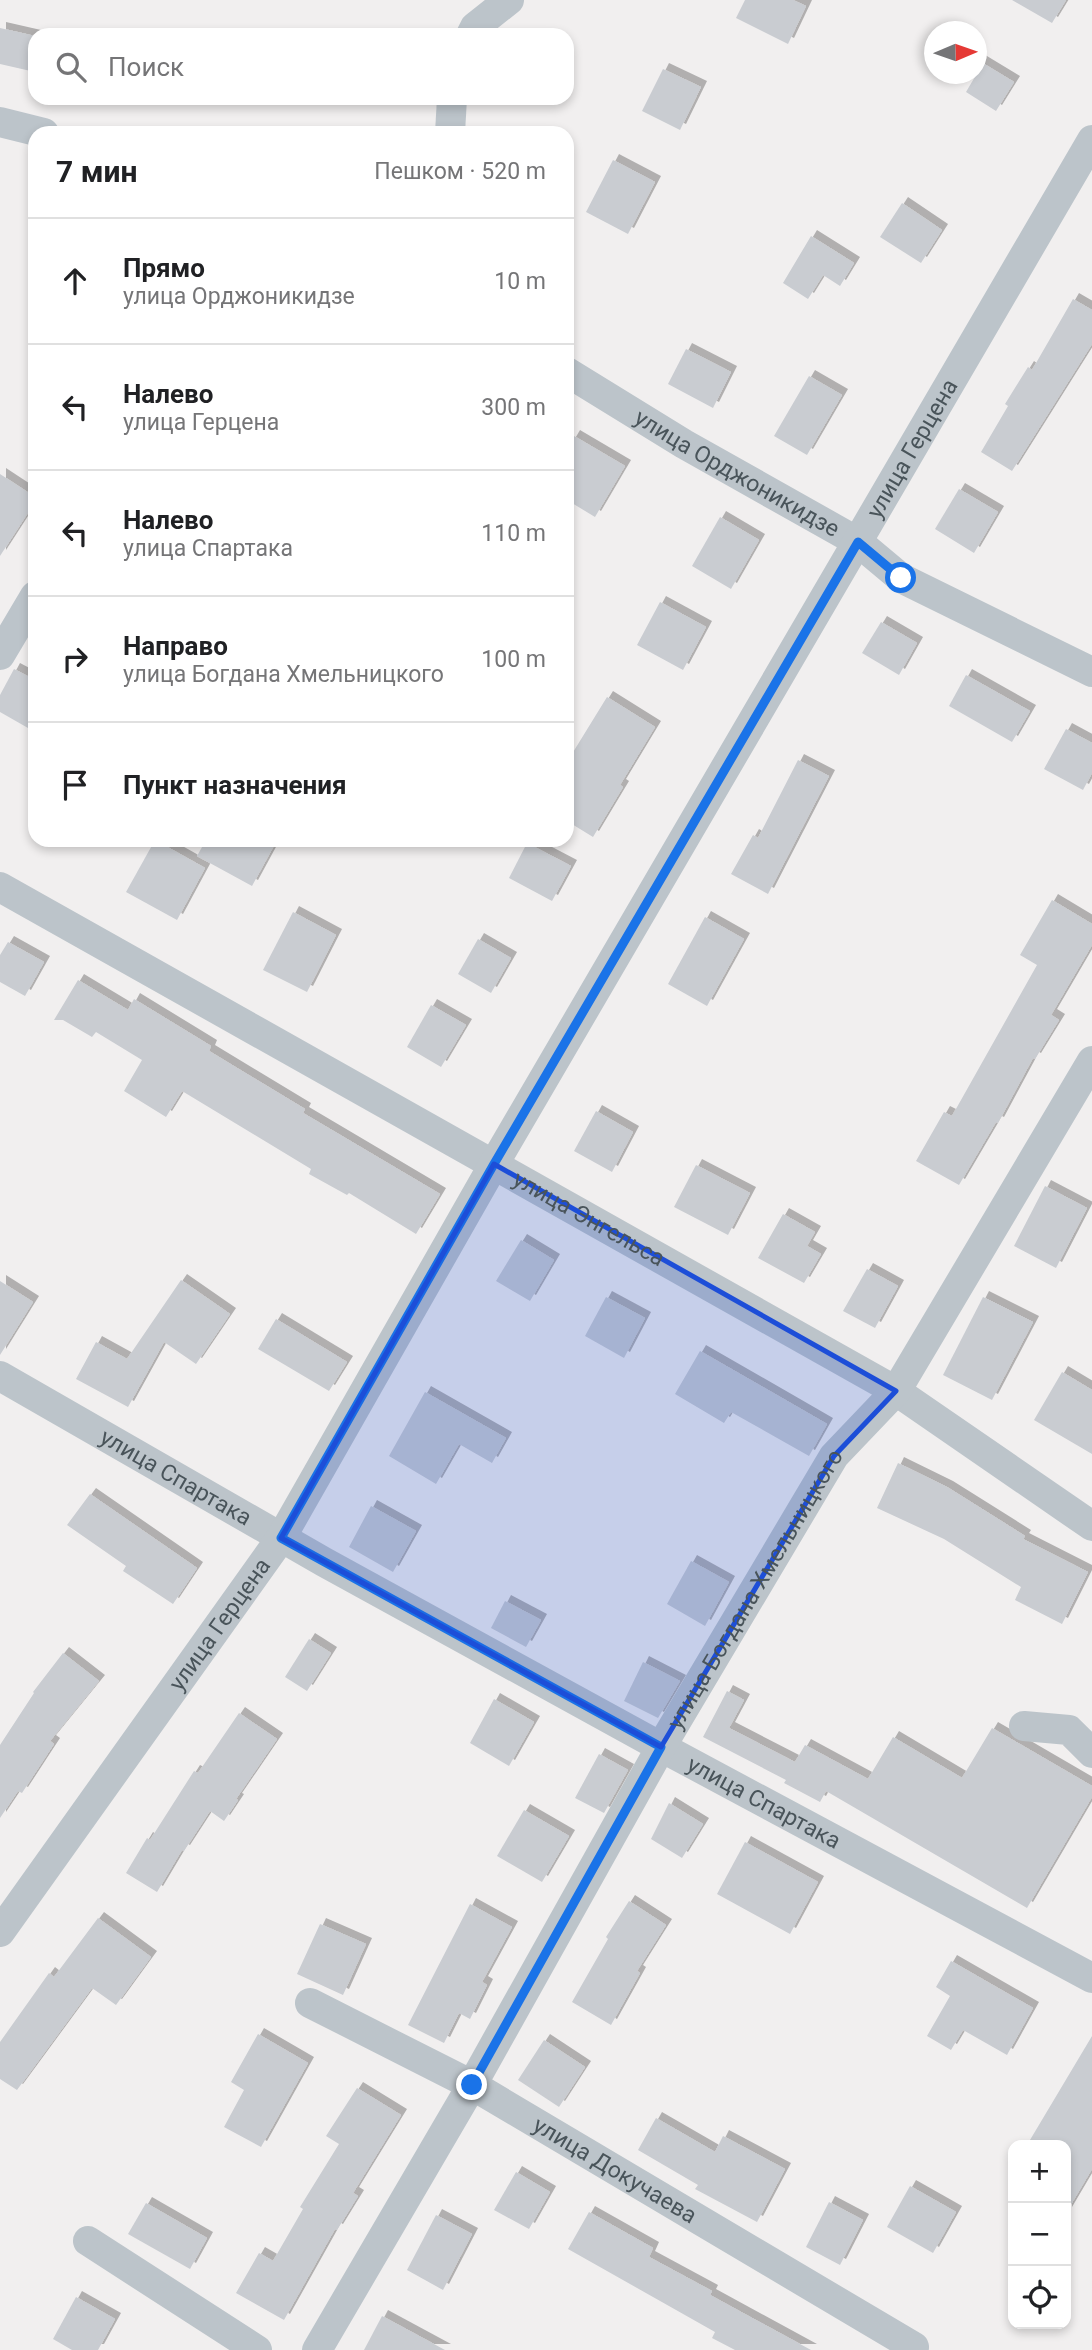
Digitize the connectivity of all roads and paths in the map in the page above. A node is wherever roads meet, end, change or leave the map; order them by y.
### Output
1 (509, 0) edge
2 (474, 28) edge
3 (452, 105) edge
4 (0, 122) edge
5 (450, 126) edge
6 (28, 129) edge
7 (1092, 140) edge
8 (574, 376) edge
9 (858, 542) junction
10 (28, 608) edge
11 (0, 656) edge
12 (1092, 672) edge
13 (0, 887) edge
14 (1092, 1061) edge
15 (494, 1164) junction
16 (0, 1376) edge
17 (896, 1391) junction
18 (1092, 1526) edge
19 (281, 1538) junction
20 (1024, 1726) dead end
21 (661, 1747) junction
22 (1092, 1753) edge
23 (0, 1932) edge
24 (1092, 1978) edge
25 (310, 2003) dead end
26 (472, 2085) junction
27 (88, 2241) dead end
28 (914, 2347) dead end
29 (257, 2350) edge
30 (317, 2350) edge

1 - 2 street
3 - 5 street
4 - 6 street
7 - 9 street, улица Герцена
8 - 9 street, улица Орджоникидзе
9 - 12 street, улица Орджоникидзе
9 - 15 street, улица Герцена
10 - 11 street
13 - 15 street, улица Энгельса
14 - 17 street, улица Богдана Хмельницкого
15 - 17 street, улица Энгельса
15 - 19 street, улица Герцена
16 - 19 street, улица Спартака
17 - 18 street, улица Энгельса
17 - 21 street, улица Богдана Хмельницкого
19 - 21 street, улица Спартака
19 - 23 street, улица Герцена
20 - 22 street
21 - 24 street, улица Спартака
21 - 26 street, улица Богдана Хмельницкого
25 - 26 street, улица Докучаева
26 - 28 street, улица Докучаева
26 - 30 street, улица Богдана Хмельницкого
27 - 29 street

